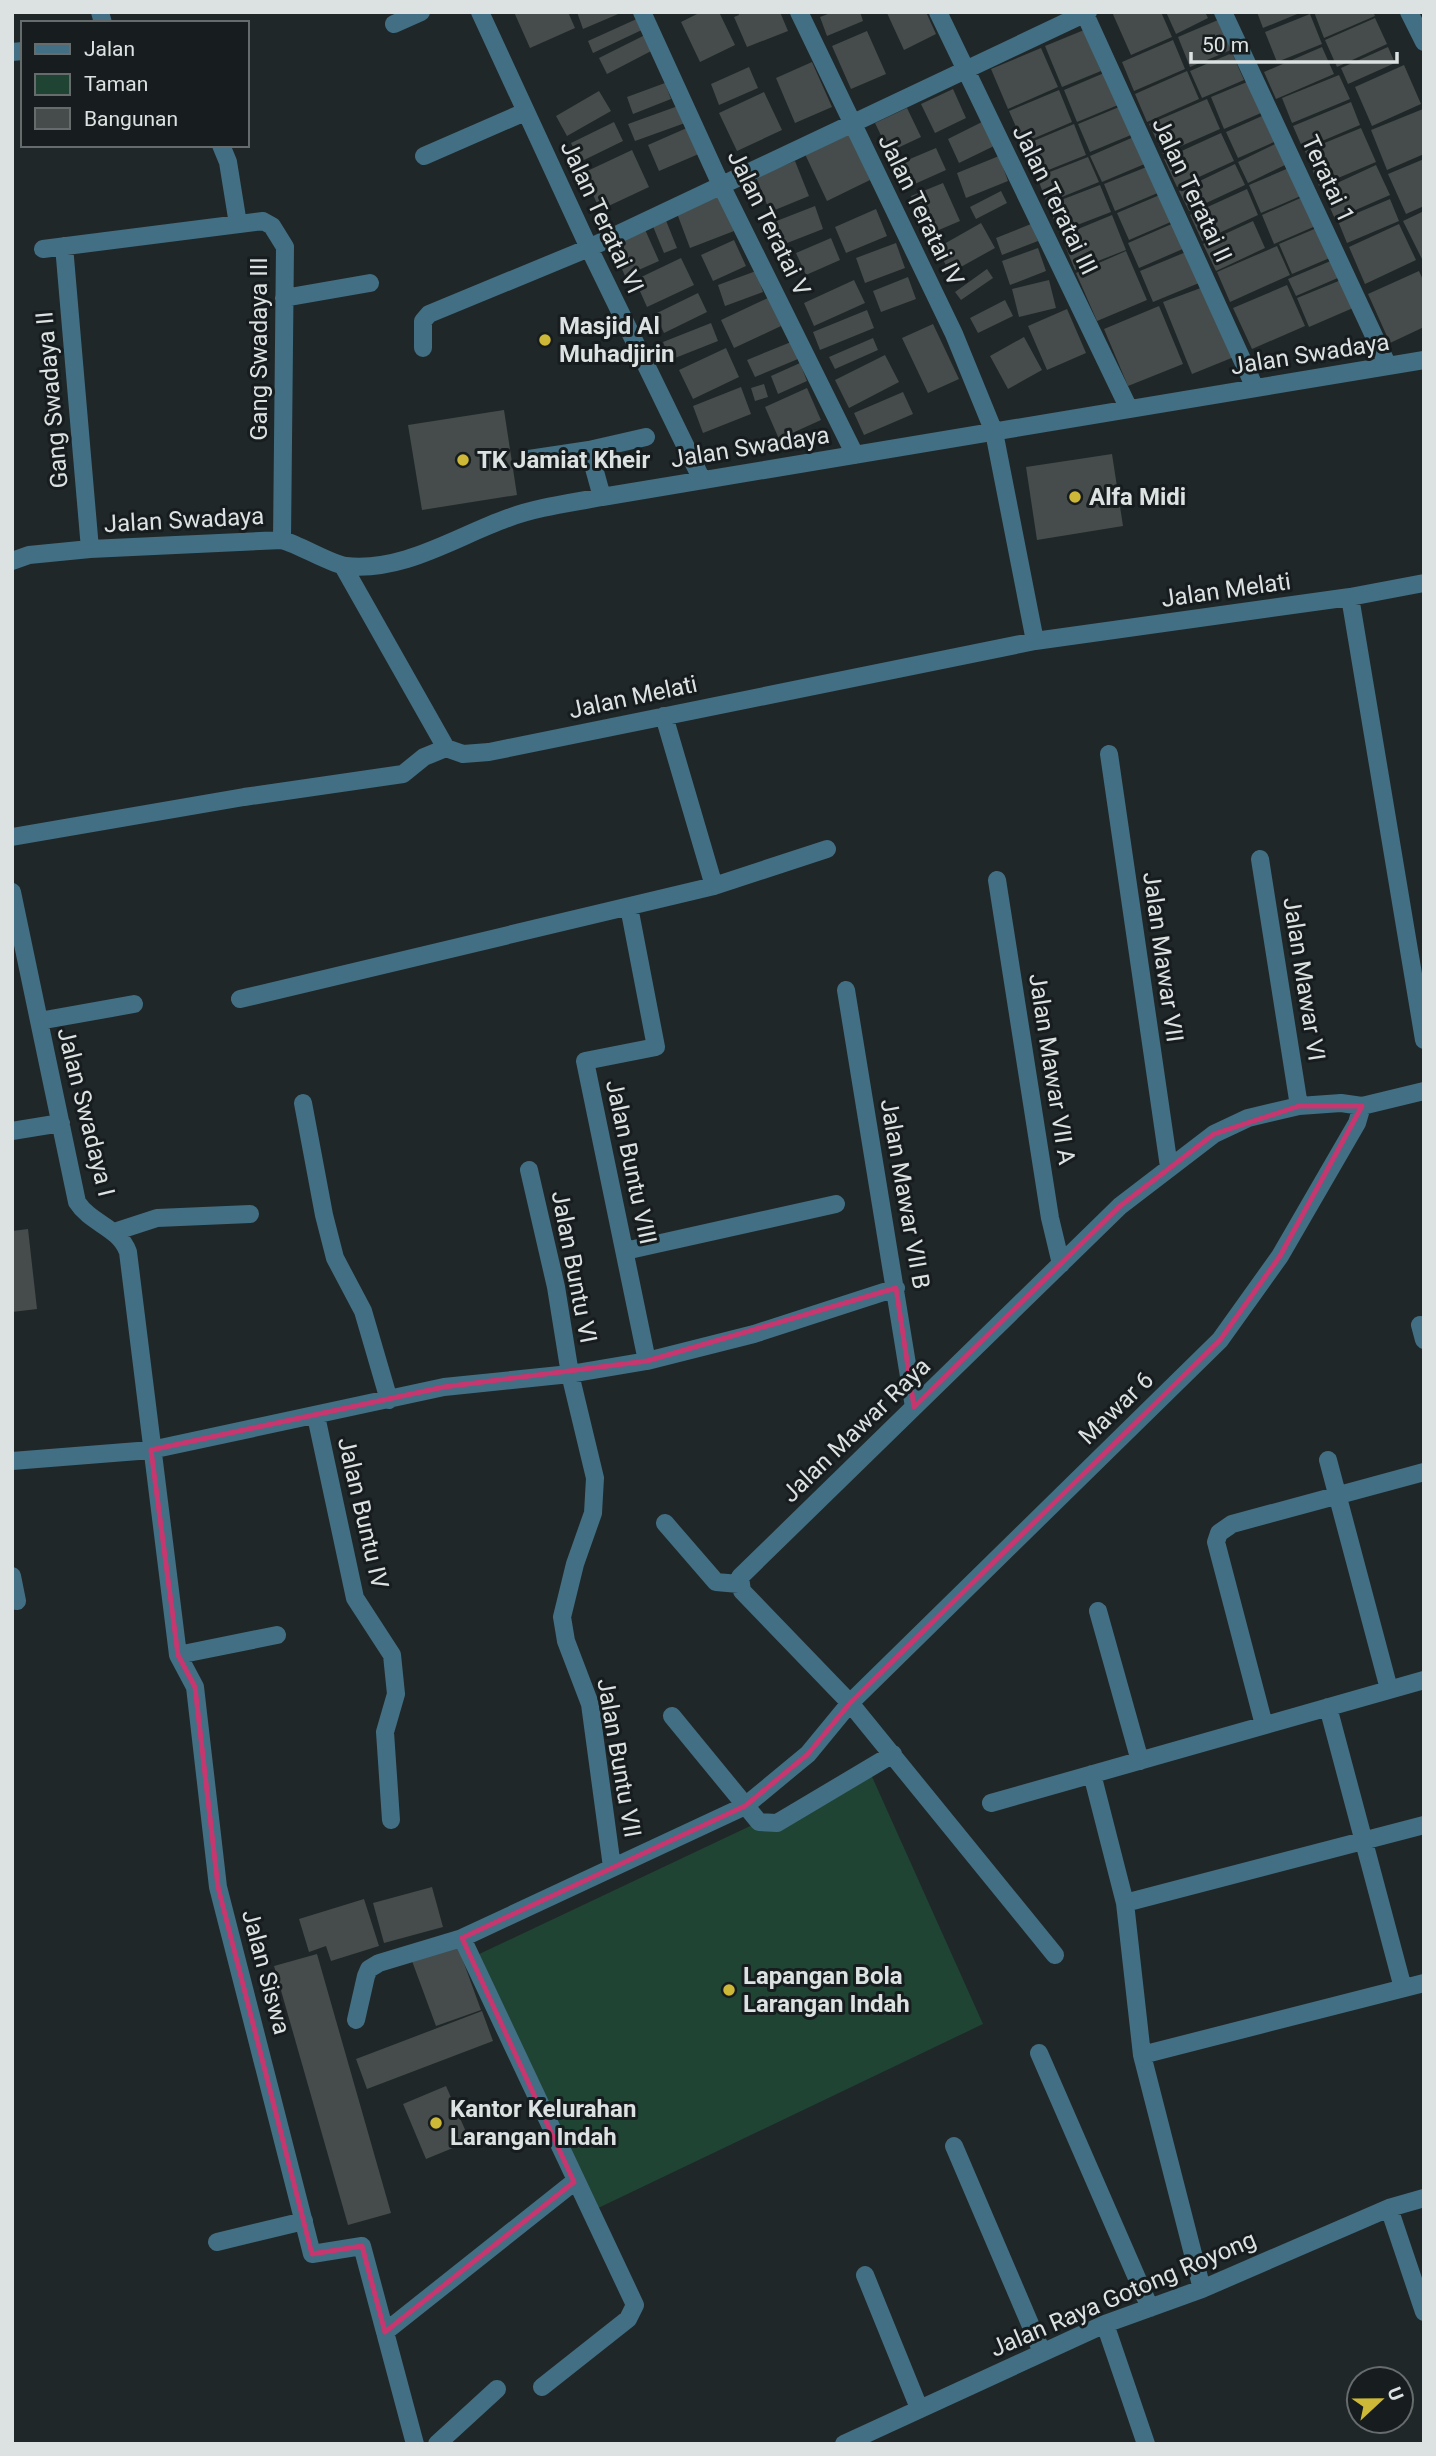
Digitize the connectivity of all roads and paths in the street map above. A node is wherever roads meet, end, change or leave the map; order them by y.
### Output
1 (421, 12) edge
2 (480, 12) edge
3 (642, 12) edge
4 (799, 12) edge
5 (939, 12) edge
6 (1223, 12) edge
7 (1409, 12) edge
8 (1086, 13) edge
9 (394, 24) dead end
10 (1424, 42) edge
11 (965, 69) junction
12 (525, 112) junction
13 (851, 123) junction
14 (222, 147) edge
15 (424, 156) dead end
16 (721, 185) junction
17 (238, 224) junction
18 (64, 246) junction
19 (589, 248) junction
20 (43, 249) dead end
21 (370, 283) dead end
22 (284, 298) junction
23 (423, 348) dead end
24 (1424, 360) edge
25 (1388, 366) junction
26 (1255, 388) junction
27 (1129, 409) junction
28 (994, 432) junction
29 (646, 437) dead end
30 (589, 450) junction
31 (855, 455) junction
32 (529, 459) dead end
33 (702, 480) junction
34 (602, 497) junction
35 (282, 540) junction
36 (90, 549) junction
37 (12, 561) edge
38 (343, 566) junction
39 (1424, 583) edge
40 (1350, 597) junction
41 (1035, 641) junction
42 (664, 716) junction
43 (446, 748) junction
44 (1109, 754) dead end
45 (12, 837) edge
46 (827, 849) dead end
47 (1260, 859) dead end
48 (998, 880) dead end
49 (714, 886) junction
50 (12, 891) edge
51 (629, 907) junction
52 (15, 924) edge
53 (1415, 936) edge
54 (846, 990) dead end
55 (240, 999) dead end
56 (134, 1004) dead end
57 (39, 1021) junction
58 (1424, 1040) edge
59 (1424, 1091) edge
60 (303, 1102) dead end
61 (1362, 1105) junction
62 (1299, 1106) junction
63 (61, 1123) junction
64 (12, 1131) edge
65 (1169, 1167) junction
66 (529, 1170) dead end
67 (836, 1204) dead end
68 (250, 1213) dead end
69 (114, 1232) junction
70 (625, 1251) junction
71 (1061, 1264) junction
72 (897, 1288) junction
73 (647, 1361) junction
74 (570, 1374) junction
75 (389, 1399) junction
76 (914, 1407) junction
77 (316, 1416) junction
78 (151, 1450) junction
79 (1328, 1460) dead end
80 (12, 1461) edge
81 (1424, 1472) edge
82 (1336, 1495) junction
83 (665, 1523) dead end
84 (12, 1576) edge
85 (739, 1584) junction
86 (17, 1601) dead end
87 (1098, 1611) dead end
88 (277, 1635) dead end
89 (178, 1655) junction
90 (1424, 1680) edge
91 (1389, 1689) junction
92 (850, 1703) junction
93 (1328, 1707) junction
94 (672, 1716) dead end
95 (1264, 1725) junction
96 (893, 1754) junction
97 (1140, 1760) junction
98 (1092, 1774) junction
99 (991, 1802) dead end
100 (746, 1806) junction
101 (391, 1820) dead end
102 (1424, 1825) edge
103 (1364, 1840) junction
104 (612, 1867) junction
105 (1125, 1903) junction
106 (461, 1938) junction
107 (1055, 1955) dead end
108 (1424, 1983) edge
109 (1402, 1988) junction
110 (356, 2020) dead end
111 (1039, 2053) dead end
112 (1142, 2055) junction
113 (954, 2146) dead end
114 (574, 2182) junction
115 (1424, 2198) edge
116 (1388, 2208) junction
117 (304, 2221) junction
118 (217, 2242) dead end
119 (865, 2275) dead end
120 (1202, 2289) junction
121 (1150, 2308) junction
122 (1424, 2312) edge
123 (1105, 2324) junction
124 (385, 2332) junction
125 (1042, 2351) junction
126 (542, 2387) dead end
127 (497, 2389) dead end
128 (919, 2407) junction
129 (864, 2439) edge
130 (415, 2444) edge
131 (437, 2444) edge
132 (844, 2444) edge
133 (1146, 2444) edge

1 - 9 street
2 - 12 street, Jalan Teratai VI
3 - 16 street, Jalan Teratai V
4 - 13 street, Jalan Teratai IV
5 - 11 street, Jalan Teratai III
6 - 25 street, Teratai 1
7 - 10 street
8 - 11 street
8 - 26 street, Jalan Teratai II
11 - 13 street
11 - 27 street, Jalan Teratai III
12 - 15 street
12 - 19 street, Jalan Teratai VI
13 - 16 street
13 - 28 street, Jalan Teratai IV
14 - 17 street
16 - 19 street
16 - 31 street, Jalan Teratai V
17 - 18 street, Gang Swadaya III
17 - 22 street, Gang Swadaya III
18 - 20 street, Gang Swadaya III
18 - 36 street, Gang Swadaya II
19 - 23 street
19 - 33 street, Jalan Teratai VI
21 - 22 street
22 - 35 street, Gang Swadaya III
24 - 25 street, Jalan Swadaya
25 - 26 street, Jalan Swadaya
26 - 27 street, Jalan Swadaya
27 - 28 street, Jalan Swadaya
28 - 31 street, Jalan Swadaya
28 - 41 street
29 - 30 street
30 - 32 street
30 - 34 street
31 - 33 street, Jalan Swadaya
33 - 34 street, Jalan Swadaya
34 - 38 street, Jalan Swadaya
35 - 36 street, Jalan Swadaya
35 - 38 street, Jalan Swadaya
36 - 37 street, Jalan Swadaya
38 - 43 street
39 - 40 street, Jalan Melati
40 - 41 street, Jalan Melati
40 - 53 street
41 - 42 street, Jalan Melati
42 - 43 street, Jalan Melati
42 - 49 street
43 - 45 street
44 - 65 street, Jalan Mawar VII
46 - 49 street
47 - 62 street, Jalan Mawar VI
48 - 71 street, Jalan Mawar VII A
49 - 51 street
50 - 52 street, Jalan Swadaya I
51 - 55 street
51 - 70 street, Jalan Buntu VIII
52 - 57 street, Jalan Swadaya I
53 - 58 street
54 - 72 street, Jalan Mawar VII B
56 - 57 street
57 - 63 street, Jalan Swadaya I
59 - 61 street, Jalan Mawar Raya
60 - 75 street
61 - 62 street, Jalan Mawar Raya
61 - 92 street, Mawar 6
62 - 65 street, Jalan Mawar Raya
63 - 64 street
63 - 69 street, Jalan Swadaya I
65 - 71 street, Jalan Mawar Raya
66 - 74 street, Jalan Buntu VI
67 - 70 street
68 - 69 street
69 - 78 street, Jalan Swadaya I
70 - 73 street, Jalan Buntu VIII
71 - 76 street, Jalan Mawar Raya
72 - 73 street
72 - 76 street, Jalan Mawar VII B
73 - 74 street
74 - 75 street
74 - 104 street, Jalan Buntu VII
75 - 77 street
76 - 85 street, Jalan Mawar Raya
77 - 78 street
77 - 101 street, Jalan Buntu IV
78 - 80 street
78 - 89 street, Jalan Siswa
79 - 82 street
81 - 82 street
82 - 91 street
82 - 95 street
83 - 85 street
84 - 86 street
85 - 92 street
87 - 97 street
88 - 89 street
89 - 117 street, Jalan Siswa
90 - 91 street
91 - 93 street
92 - 96 street
92 - 100 street, Mawar 6
93 - 95 street
93 - 103 street
94 - 100 street
95 - 97 street
96 - 100 street
96 - 107 street
97 - 98 street
98 - 99 street
98 - 105 street
100 - 104 street, Mawar 6
102 - 103 street
103 - 105 street
103 - 109 street
104 - 106 street, Mawar 6
105 - 112 street
106 - 110 street, Mawar 6
106 - 114 street
108 - 109 street
109 - 112 street
111 - 121 street
112 - 120 street
113 - 125 street
114 - 124 street
114 - 126 street
115 - 116 street, Jalan Raya Gotong Royong
116 - 120 street, Jalan Raya Gotong Royong
116 - 122 street
117 - 118 street
117 - 124 street, Jalan Siswa
119 - 128 street
120 - 121 street, Jalan Raya Gotong Royong
121 - 123 street, Jalan Raya Gotong Royong
123 - 125 street, Jalan Raya Gotong Royong
123 - 133 street
124 - 130 street, Jalan Siswa
125 - 128 street, Jalan Raya Gotong Royong
127 - 131 street
128 - 129 street, Jalan Raya Gotong Royong
129 - 132 street, Jalan Raya Gotong Royong

